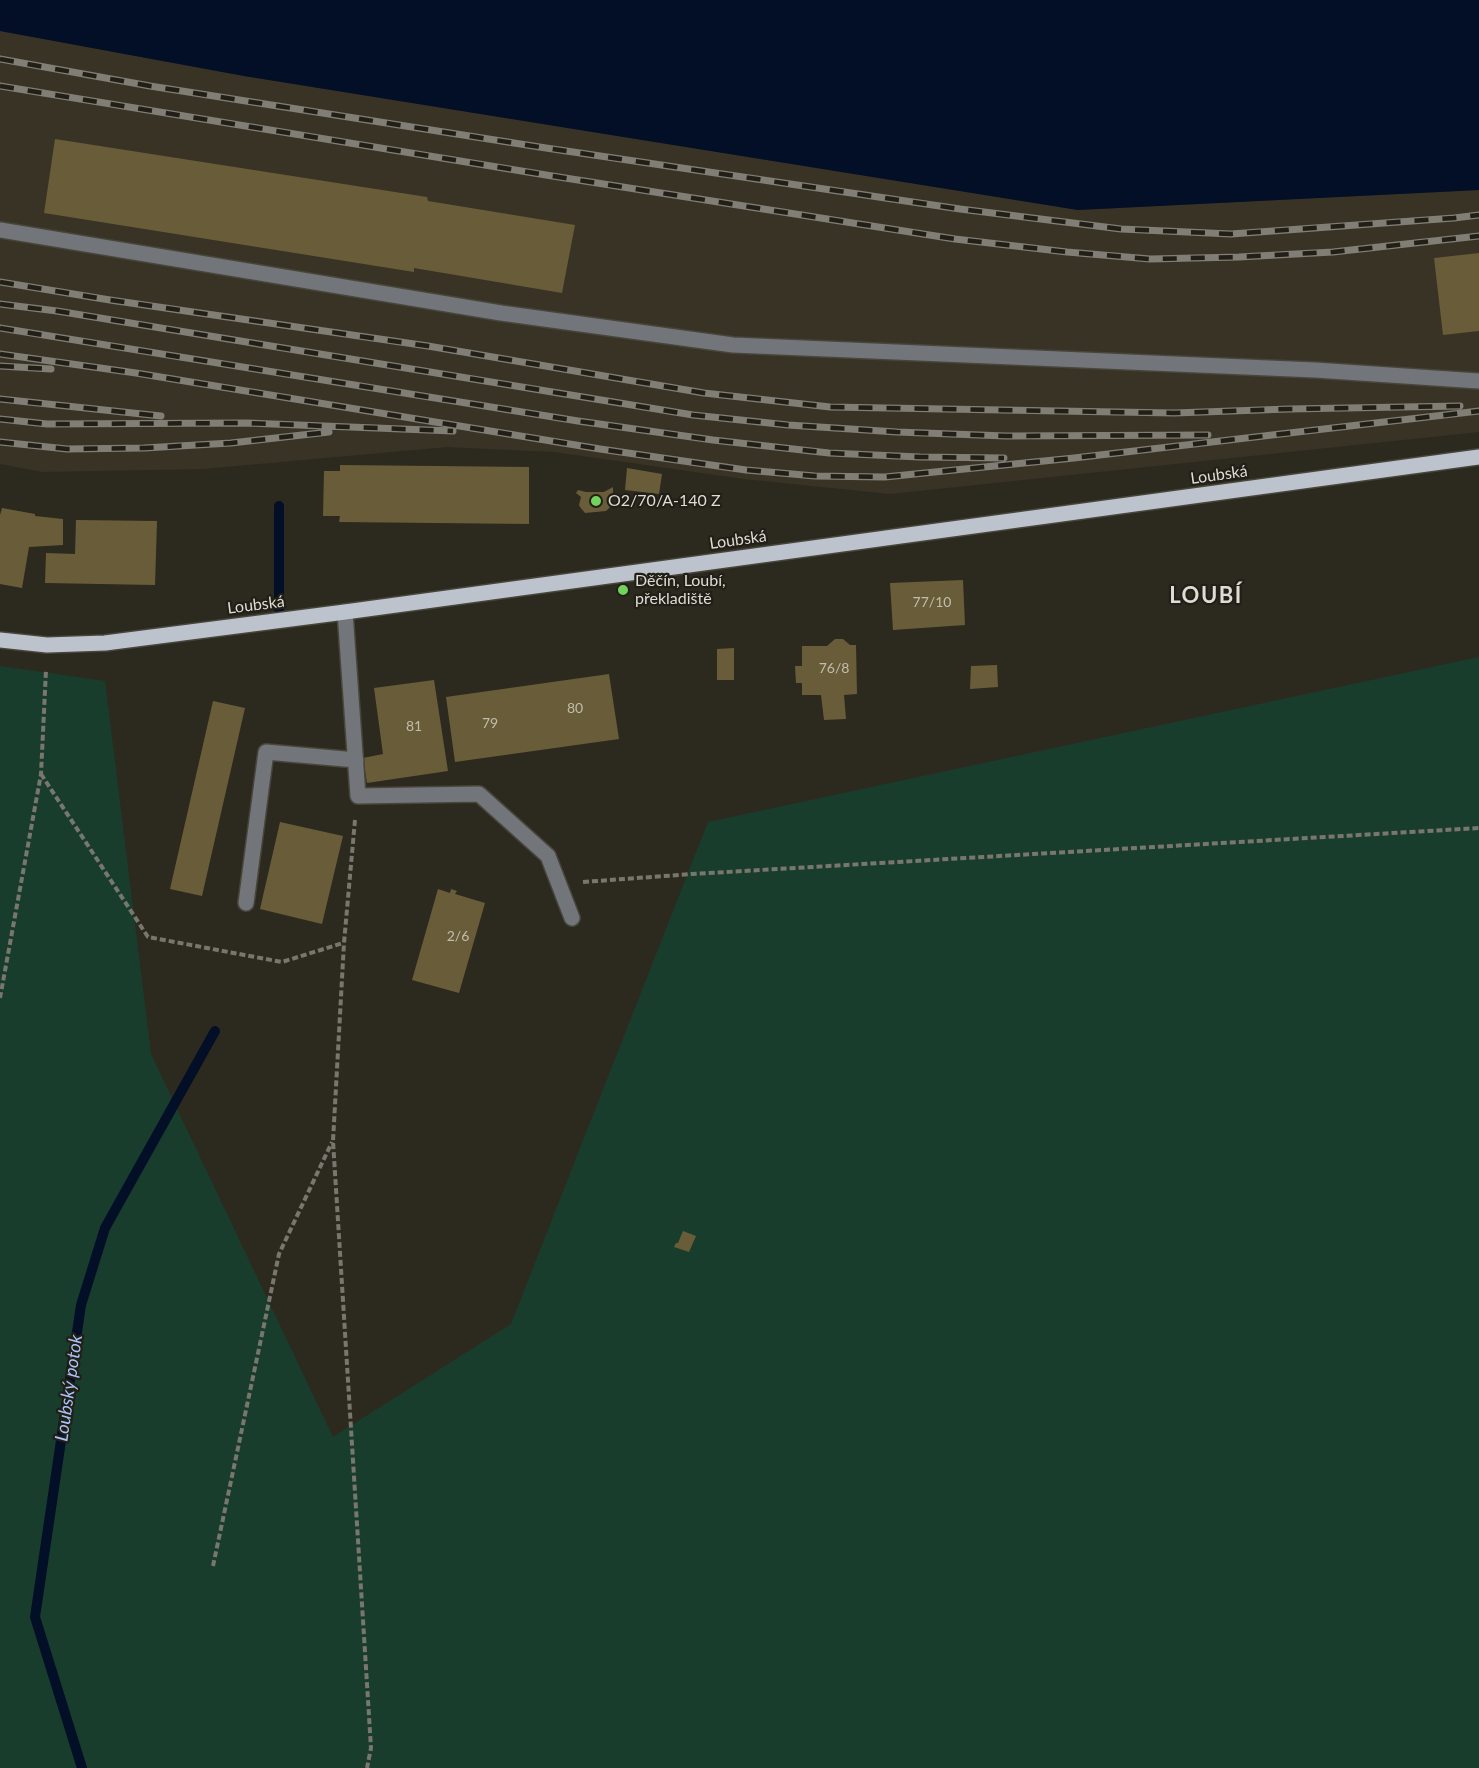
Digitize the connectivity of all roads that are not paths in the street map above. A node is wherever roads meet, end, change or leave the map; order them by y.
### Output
1 (0, 230) edge
2 (1479, 381) edge
3 (1479, 457) edge
4 (345, 612) junction
5 (0, 640) edge
6 (356, 760) junction
7 (246, 903) dead end
8 (572, 918) dead end

1 - 2 lane
3 - 4 main road, Loubská
4 - 5 main road, Loubská
4 - 6 lane
6 - 7 lane
6 - 8 lane

